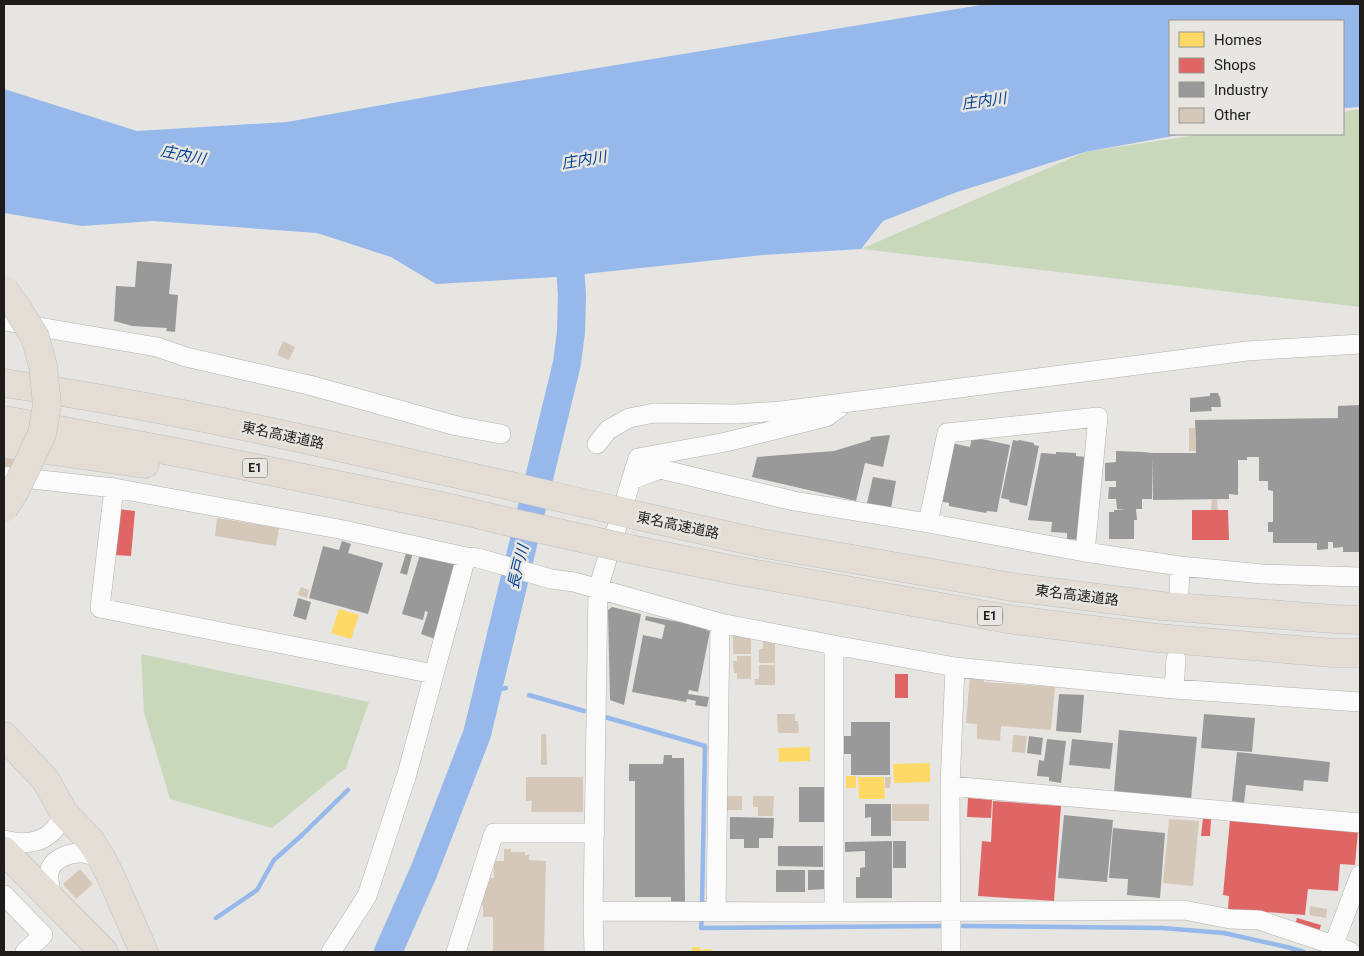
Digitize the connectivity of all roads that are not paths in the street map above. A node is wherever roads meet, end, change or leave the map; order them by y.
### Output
1 (4, 290) edge
2 (4, 320) edge
3 (1360, 344) edge
4 (4, 370) edge
5 (4, 383) edge
6 (104, 399) junction
7 (846, 403) junction
8 (4, 420) edge
9 (501, 434) dead end
10 (4, 444) edge
11 (597, 444) dead end
12 (4, 471) edge
13 (4, 476) edge
14 (631, 480) junction
15 (114, 488) junction
16 (4, 508) edge
17 (455, 509) junction
18 (928, 523) junction
19 (1085, 552) junction
20 (472, 558) junction
21 (1180, 566) junction
22 (1360, 576) edge
23 (598, 589) junction
24 (1179, 591) dead end
25 (1360, 620) edge
26 (720, 623) junction
27 (834, 645) junction
28 (1360, 653) edge
29 (1176, 659) dead end
30 (955, 667) junction
31 (434, 674) junction
32 (1174, 689) junction
33 (1360, 702) edge
34 (4, 736) edge
35 (4, 761) edge
36 (950, 786) junction
37 (64, 813) junction
38 (1360, 824) edge
39 (594, 833) junction
40 (4, 840) edge
41 (4, 851) edge
42 (102, 859) junction
43 (1360, 875) edge
44 (4, 895) edge
45 (53, 902) junction
46 (952, 911) junction
47 (593, 912) junction
48 (708, 912) junction
49 (834, 912) junction
50 (1332, 948) edge
51 (25, 952) edge
52 (104, 952) edge
53 (144, 952) edge
54 (331, 952) edge
55 (456, 952) edge
56 (594, 952) edge
57 (951, 952) edge
58 (1351, 952) edge

1 - 16 highway, bridge
2 - 9 street
2 - 12 highway
3 - 7 street
4 - 6 highway
5 - 6 highway, 東名高速道路
6 - 25 highway, 東名高速道路, bridge
7 - 11 street
7 - 14 street
8 - 17 highway, E1
10 - 17 highway
13 - 15 street
14 - 18 street
14 - 23 street
15 - 20 street
15 - 31 street
17 - 28 highway, E1, bridge
18 - 19 street
18 - 19 street
19 - 21 street
20 - 23 street
20 - 31 street
21 - 22 street
21 - 24 street
23 - 26 street
23 - 39 street
26 - 27 street
26 - 48 street
27 - 30 street
27 - 49 street
29 - 32 street
30 - 32 street
30 - 36 street
31 - 54 street
32 - 33 street
34 - 37 highway
35 - 37 highway
36 - 38 street
36 - 46 street
37 - 40 street
37 - 42 highway
39 - 47 street
39 - 55 street
41 - 45 highway
42 - 45 street
42 - 53 highway
43 - 50 street
44 - 51 street
45 - 52 highway
46 - 49 street
46 - 50 street
46 - 57 street
47 - 48 street
47 - 56 street
48 - 49 street
50 - 58 street

